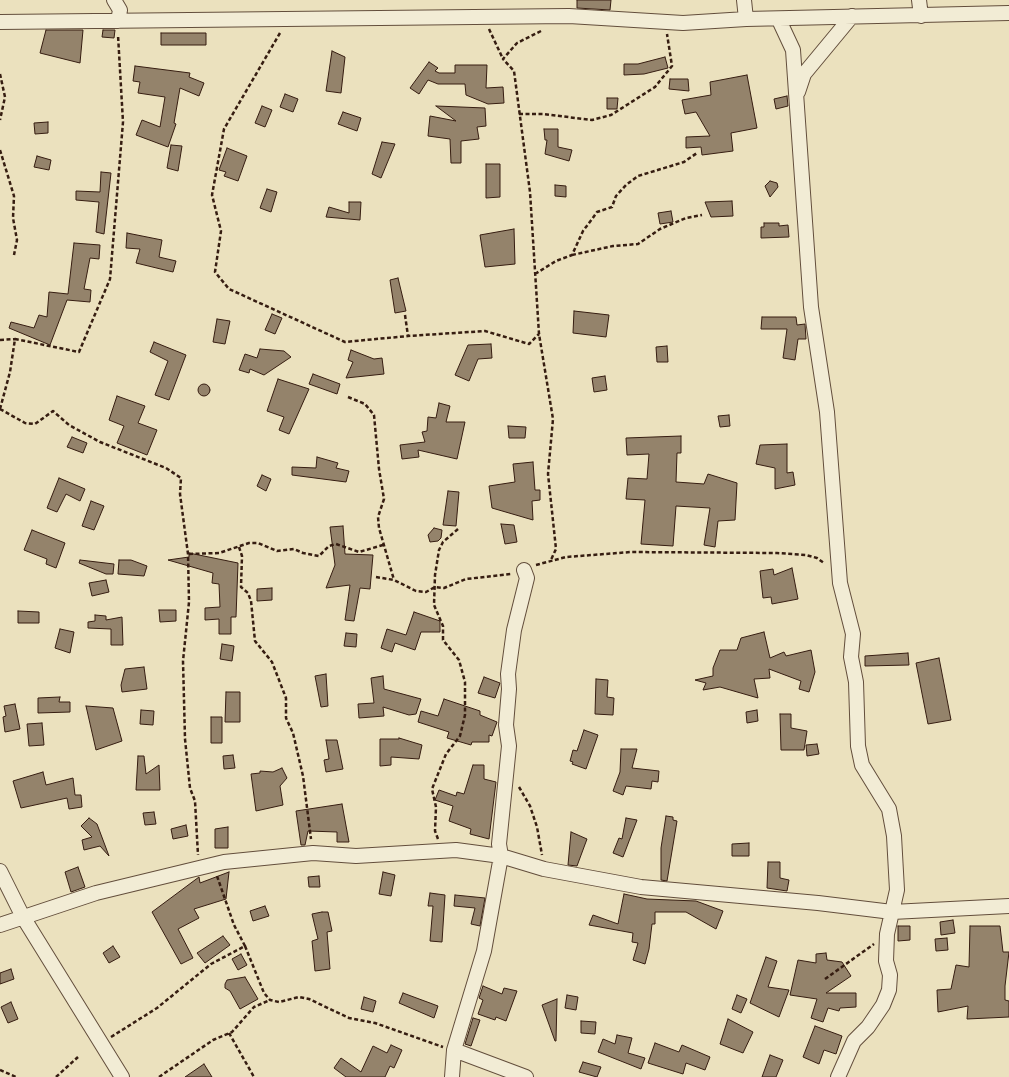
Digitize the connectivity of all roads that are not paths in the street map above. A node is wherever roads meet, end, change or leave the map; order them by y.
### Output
1 (114, 0) edge
2 (744, 0) edge
3 (919, 0) edge
4 (1009, 13) edge
5 (852, 16) junction
6 (921, 16) junction
7 (746, 19) junction
8 (779, 20) junction
9 (118, 21) junction
10 (0, 22) edge
11 (796, 98) junction
12 (524, 570) road end
13 (501, 856) junction
14 (0, 871) edge
15 (1009, 906) edge
16 (892, 912) junction
17 (23, 917) junction
18 (0, 926) edge
19 (454, 1050) junction
20 (122, 1077) edge
21 (452, 1077) edge
22 (526, 1077) edge
23 (838, 1077) edge

1 - 9 street
2 - 7 street
3 - 6 street
4 - 6 street
5 - 6 street
5 - 8 street
5 - 11 street
7 - 8 street
7 - 9 street
8 - 11 street
9 - 10 street
11 - 16 street
12 - 13 street
13 - 16 street
13 - 17 street
13 - 19 street
14 - 17 street
15 - 16 street
16 - 23 street
17 - 18 street
17 - 20 street
19 - 21 street
19 - 22 street

